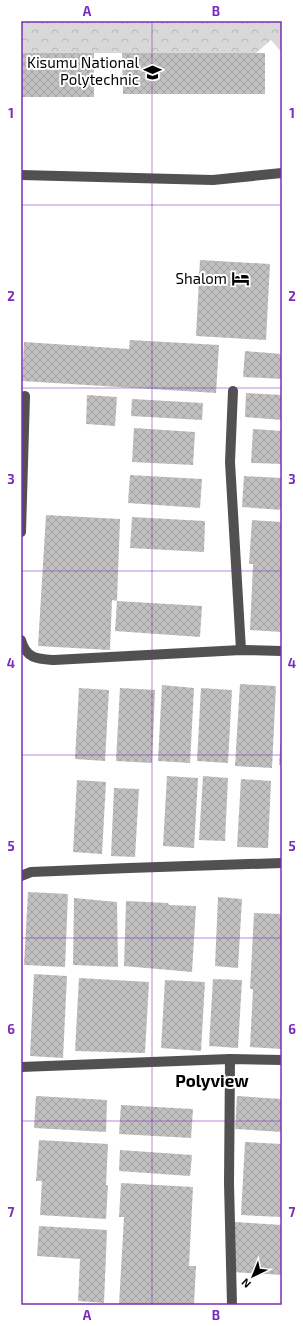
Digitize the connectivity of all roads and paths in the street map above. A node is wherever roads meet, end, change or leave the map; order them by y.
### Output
1 (282, 173) edge
2 (21, 175) edge
3 (232, 390) dead end
4 (25, 396) dead end
5 (21, 532) edge
6 (21, 640) edge
7 (241, 650) junction
8 (282, 651) edge
9 (282, 863) edge
10 (21, 876) edge
11 (230, 1058) junction
12 (282, 1060) edge
13 (21, 1067) edge
14 (232, 1305) edge

1 - 2 street
3 - 7 street
4 - 5 street
6 - 7 street
7 - 8 street
9 - 10 street
11 - 12 street
11 - 13 street
11 - 14 street

